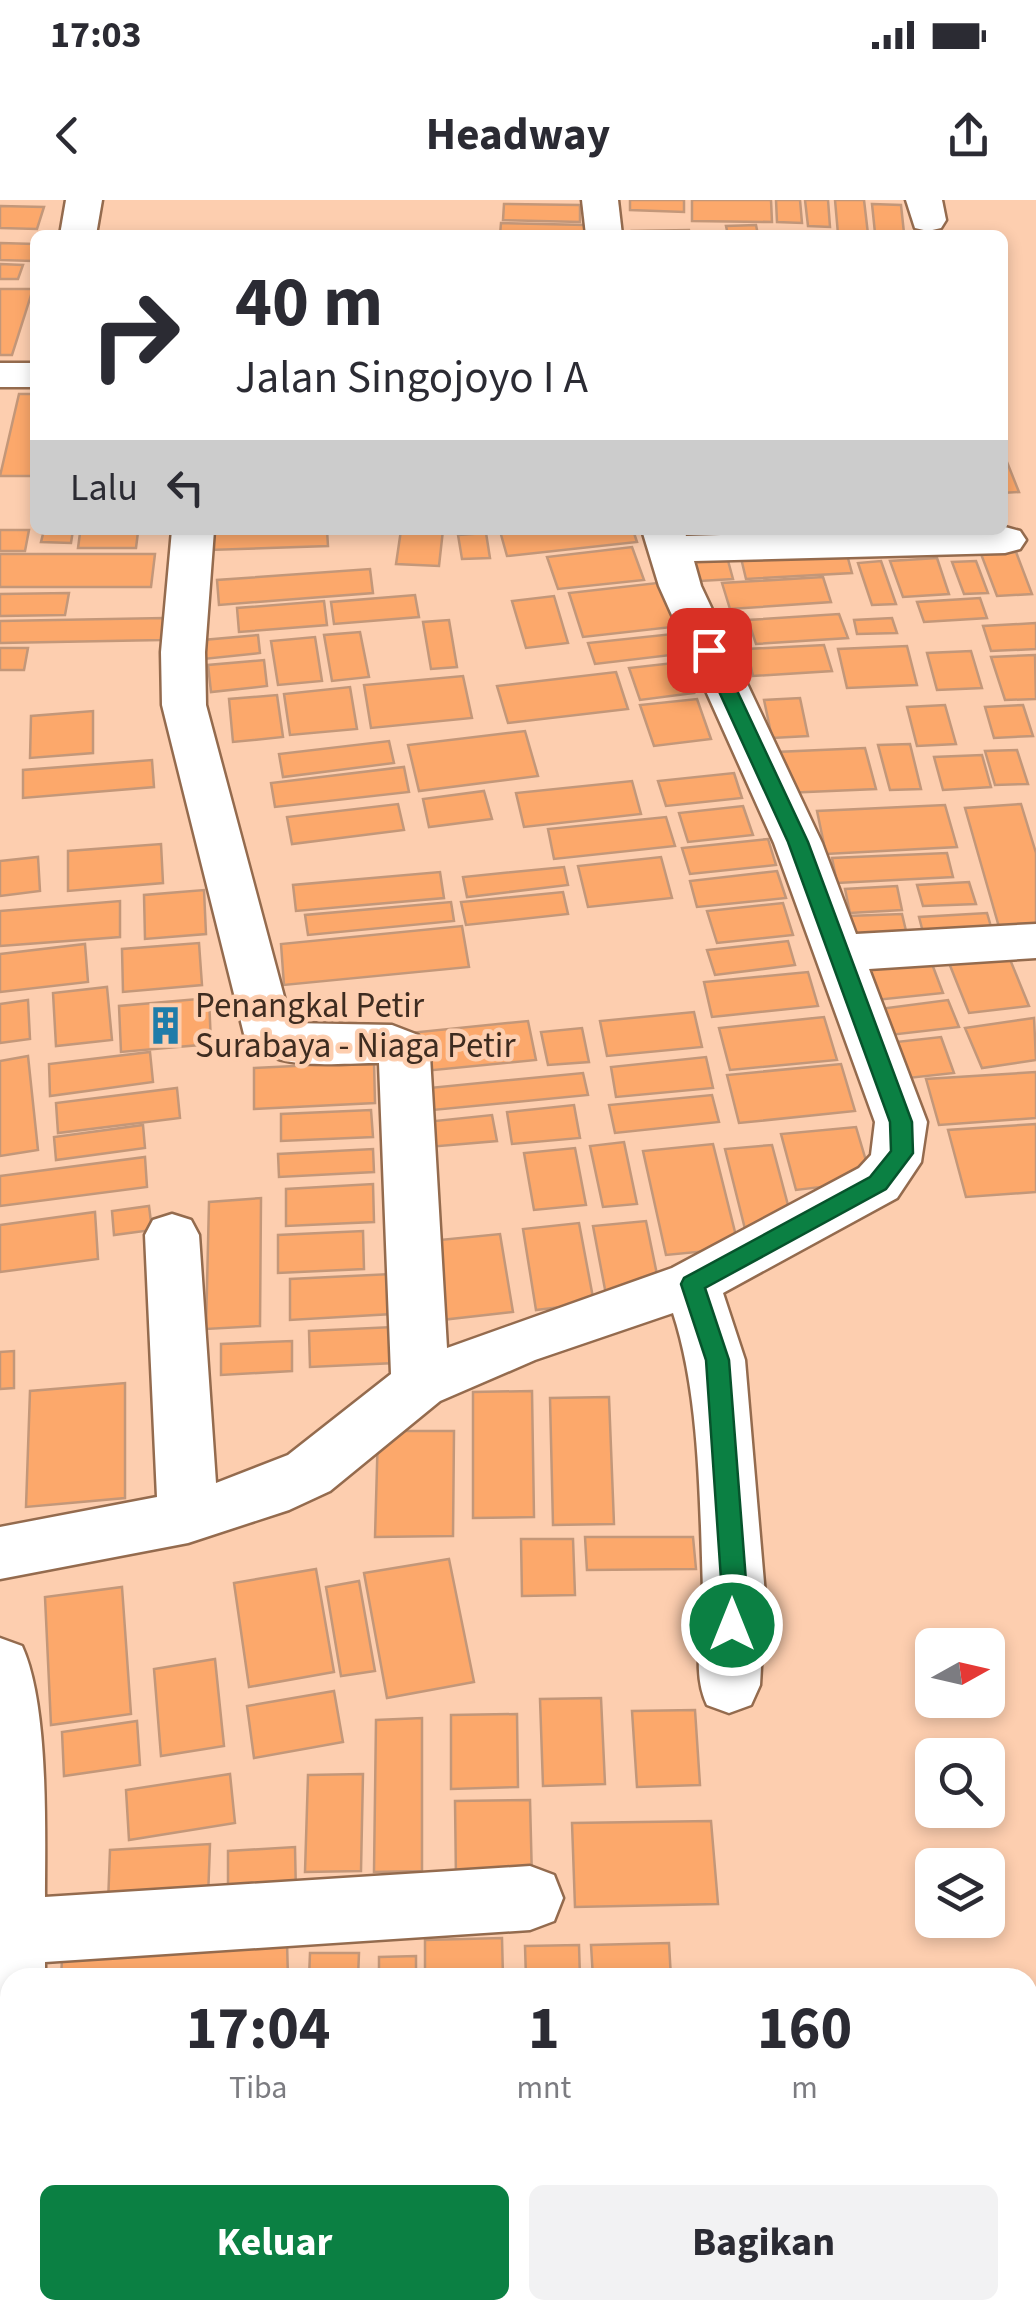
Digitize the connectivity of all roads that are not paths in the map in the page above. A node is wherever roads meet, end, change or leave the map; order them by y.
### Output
1 (84, 200) edge
2 (600, 200) edge
3 (79, 230) edge
4 (603, 230) edge
5 (30, 375) edge
6 (0, 376) edge
7 (192, 535) edge
8 (666, 540) edge
9 (1005, 540) dead end
10 (1036, 940) edge
11 (839, 954) junction
12 (172, 1235) dead end
13 (692, 1284) junction
14 (420, 1384) junction
15 (188, 1517) junction
16 (0, 1554) edge
17 (0, 1666) edge
18 (729, 1685) dead end
19 (530, 1898) dead end
20 (12, 1955) edge

1 - 3 street
2 - 4 street
5 - 6 street
7 - 14 street
8 - 9 street
8 - 11 street
10 - 11 street
11 - 13 street
12 - 15 street
13 - 14 street
13 - 18 street
14 - 15 street
15 - 16 street
17 - 20 street
19 - 20 street

